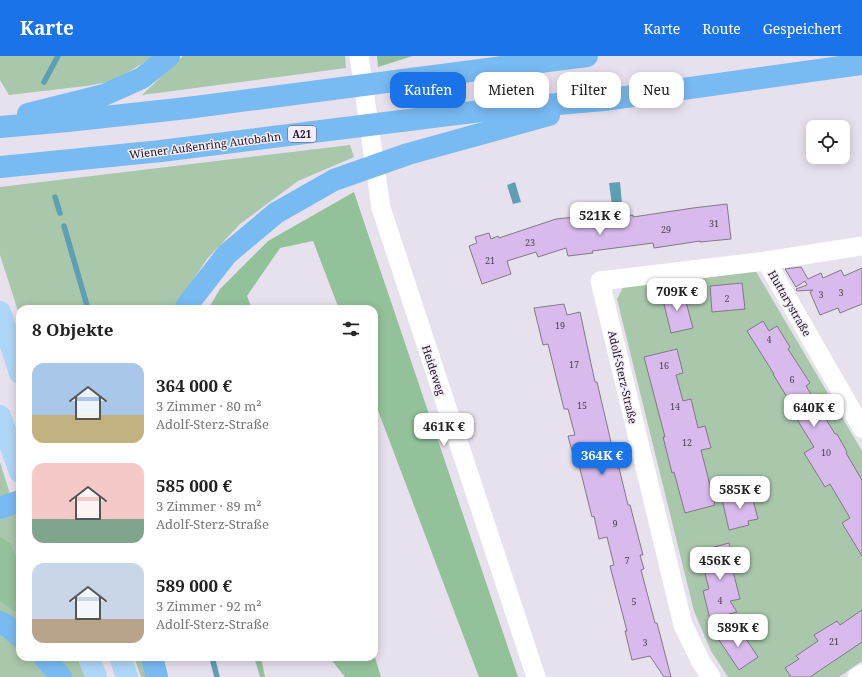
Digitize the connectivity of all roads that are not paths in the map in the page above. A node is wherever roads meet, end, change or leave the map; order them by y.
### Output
1 (169, 56) edge
2 (359, 56) edge
3 (587, 56) edge
4 (862, 64) edge
5 (621, 98) edge
6 (557, 104) edge
7 (575, 108) edge
8 (0, 120) edge
9 (0, 127) edge
10 (0, 167) edge
11 (862, 246) edge
12 (766, 261) junction
13 (188, 305) edge
14 (0, 312) edge
15 (16, 361) edge
16 (0, 416) edge
17 (862, 428) edge
18 (16, 461) edge
19 (16, 502) edge
20 (0, 508) edge
21 (0, 622) edge
22 (16, 634) edge
23 (47, 661) edge
24 (90, 661) edge
25 (121, 661) edge
26 (153, 661) edge
27 (862, 674) edge
28 (61, 677) edge
29 (96, 677) edge
30 (127, 677) edge
31 (157, 677) edge
32 (536, 677) edge
33 (711, 677) edge
34 (857, 677) edge

1 - 8 highway
2 - 32 street, Heideweg
3 - 9 highway
4 - 5 highway, Wiener Außenring Autobahn / A21
6 - 10 highway, Wiener Außenring Autobahn / A21
7 - 13 highway
11 - 12 street, Huttarystraße
12 - 17 street, Huttarystraße
12 - 33 street, Adolf-Sterz-Straße
14 - 15 main road
16 - 18 main road
19 - 20 highway
21 - 22 highway
23 - 28 highway
24 - 29 main road
25 - 30 main road
26 - 31 highway
27 - 34 street

